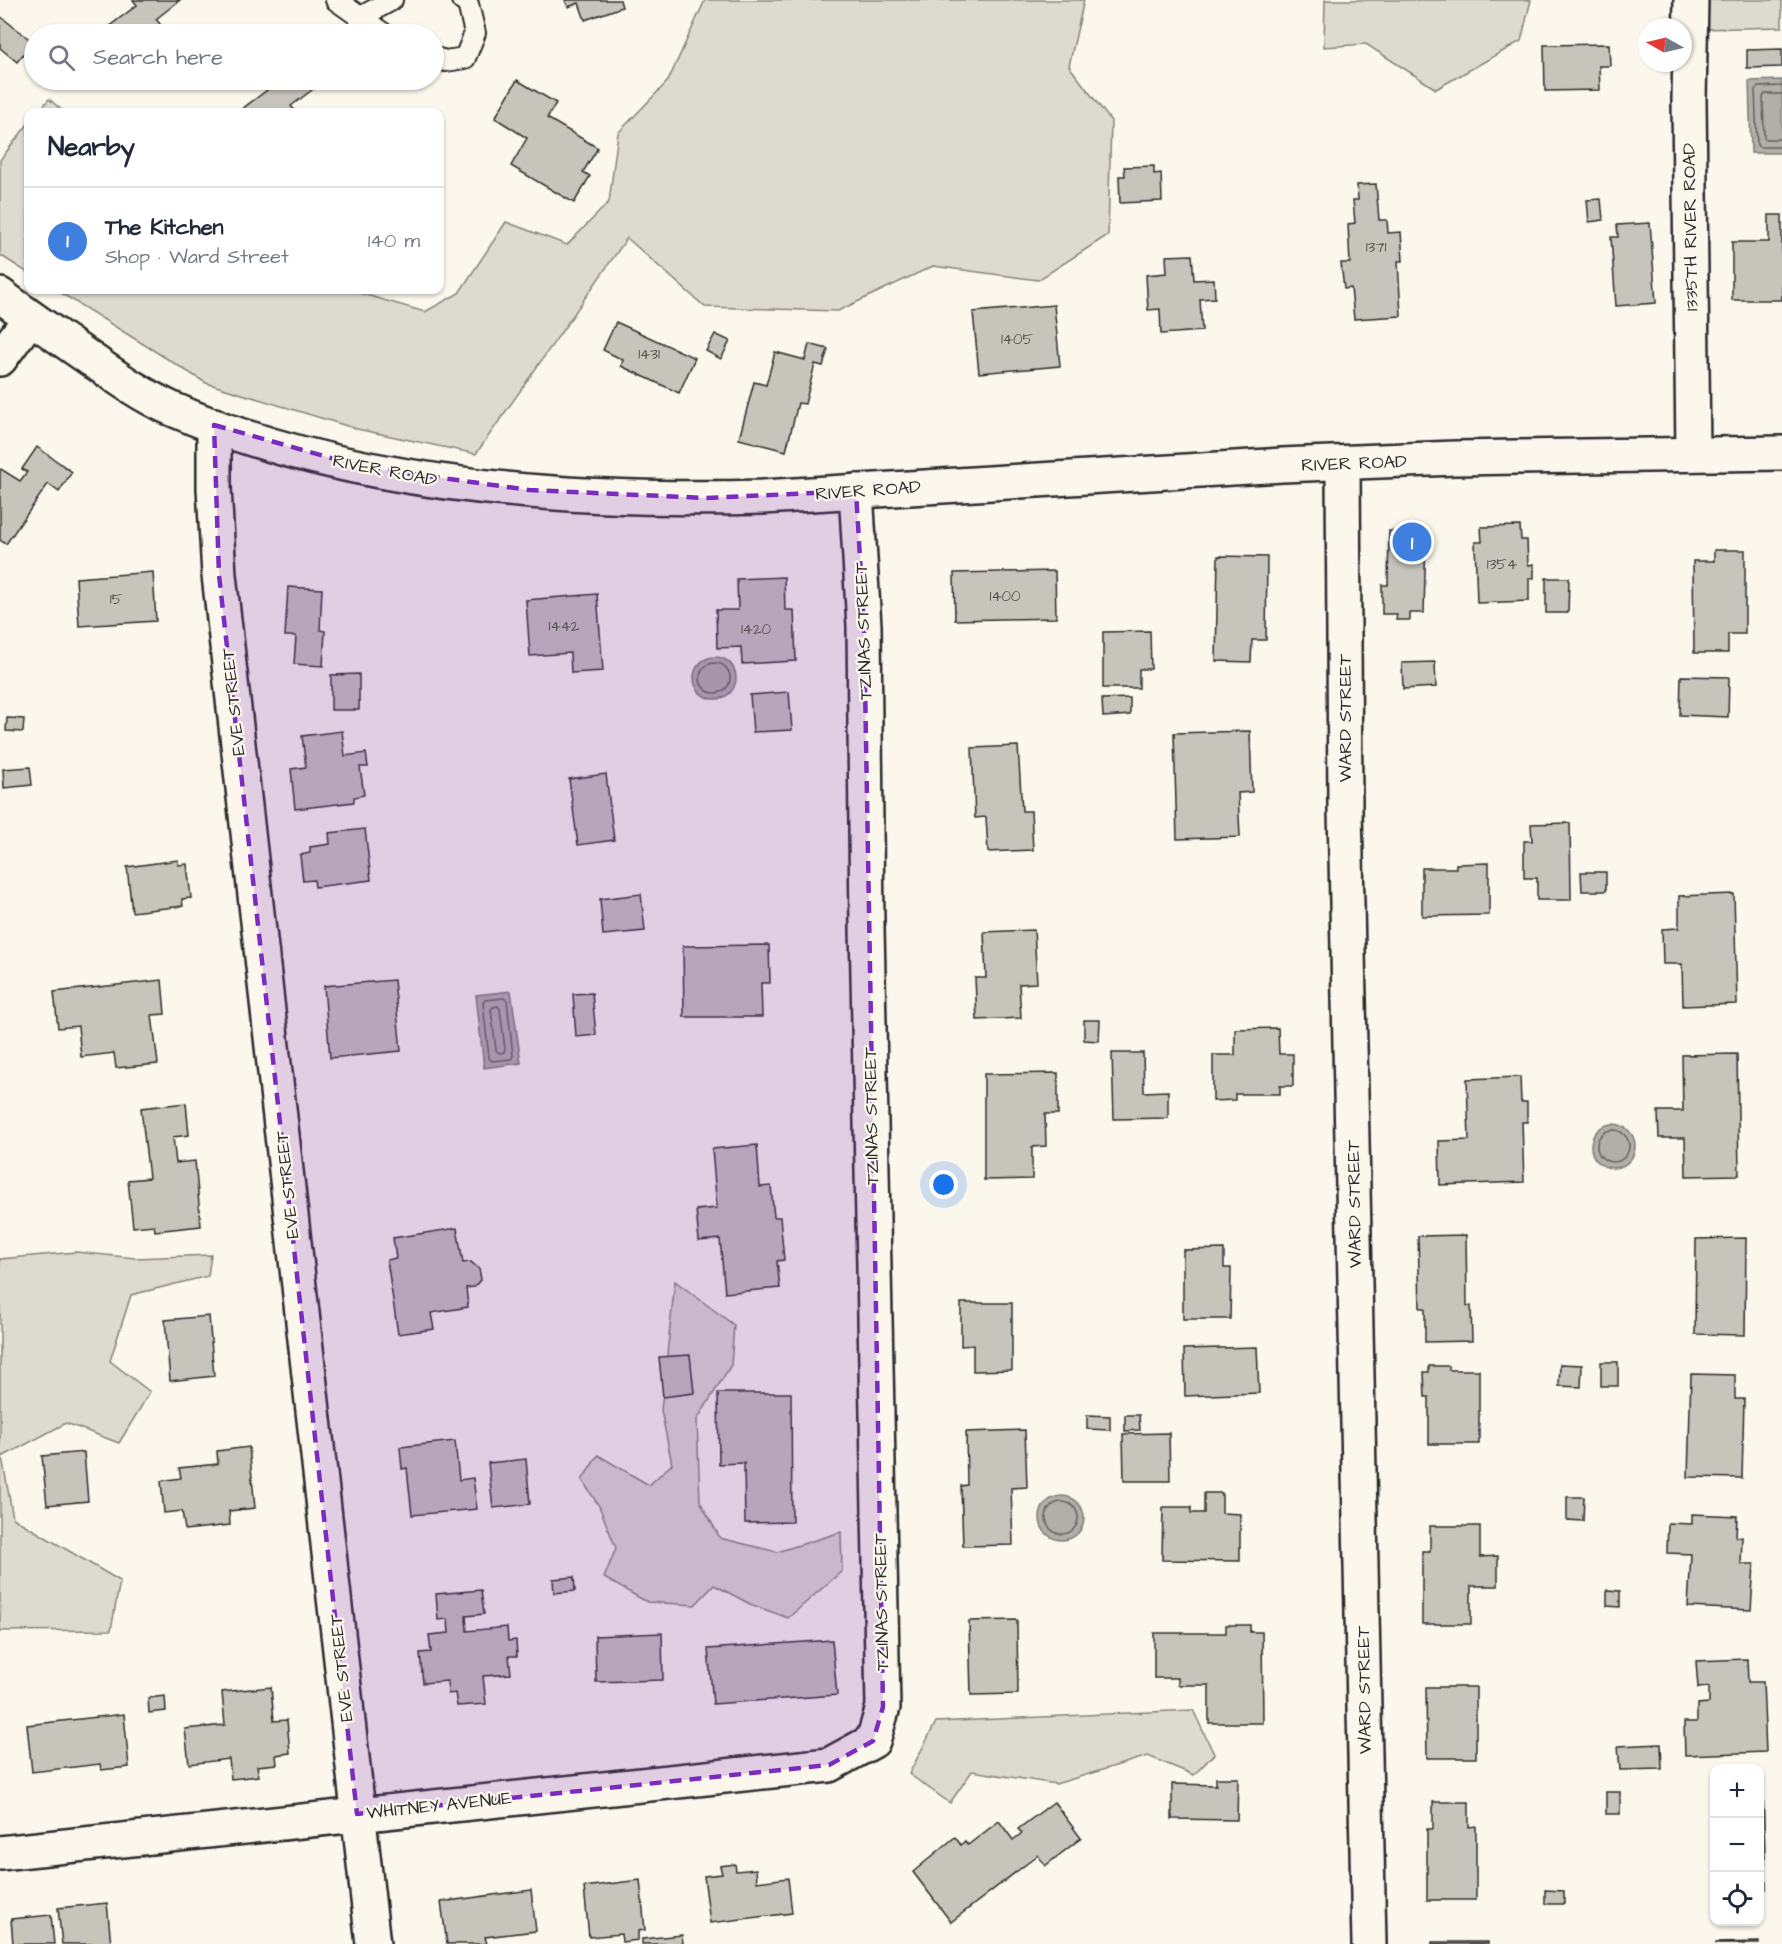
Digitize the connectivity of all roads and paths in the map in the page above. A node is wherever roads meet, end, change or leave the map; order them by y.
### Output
1 (336, 0) edge
2 (392, 0) edge
3 (462, 0) edge
4 (1691, 0) edge
5 (359, 18) junction
6 (368, 24) edge
7 (444, 60) edge
8 (0, 294) edge
9 (30, 318) junction
10 (0, 359) edge
11 (214, 425) junction
12 (1782, 453) edge
13 (1693, 454) junction
14 (1343, 464) junction
15 (856, 490) junction
16 (873, 1741) joint
17 (357, 1814) junction
18 (0, 1853) edge
19 (373, 1944) edge
20 (1369, 1944) edge

1 - 5 lane
2 - 5 lane
3 - 7 lane
4 - 13 street, 1335TH RIVER ROAD
5 - 6 lane
8 - 9 street, RIVER ROAD
9 - 10 street
9 - 11 street, RIVER ROAD
11 - 15 street, RIVER ROAD
11 - 17 street, EVE STREET
12 - 13 street, RIVER ROAD
13 - 14 street, RIVER ROAD
14 - 15 street, RIVER ROAD
14 - 20 street, WARD STREET
15 - 16 street, TZINAS STREET
16 - 17 street, WHITNEY AVENUE
17 - 18 street, WHITNEY AVENUE
17 - 19 street, EVE STREET

